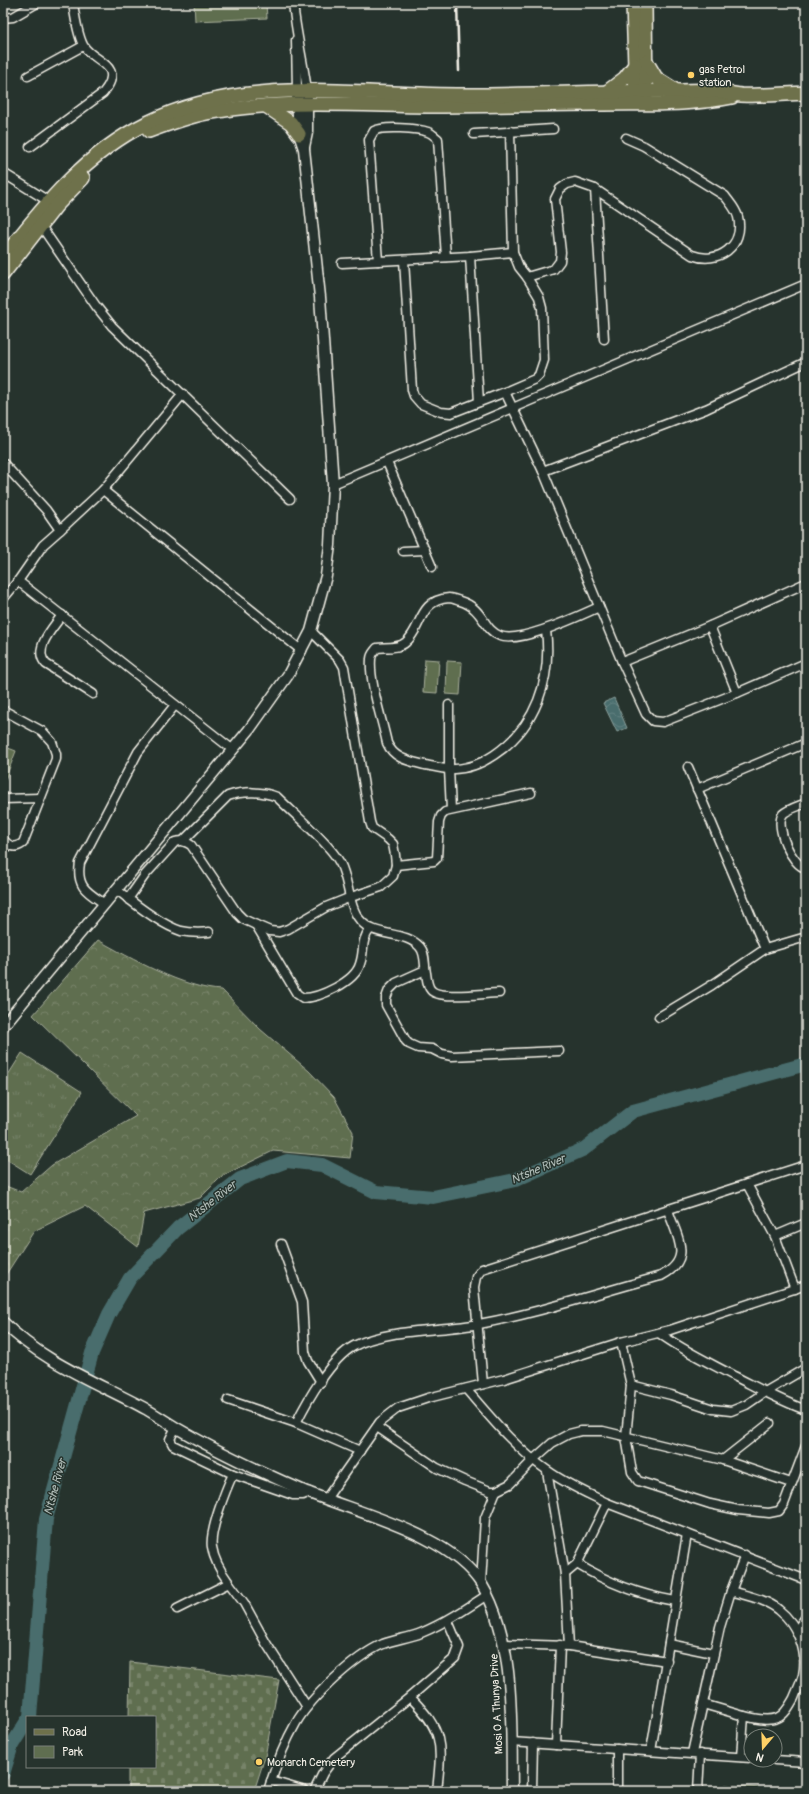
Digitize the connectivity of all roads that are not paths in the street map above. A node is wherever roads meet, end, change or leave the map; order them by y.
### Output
1 (73, 3) edge
2 (293, 3) edge
3 (633, 3) edge
4 (645, 3) edge
5 (35, 4) edge
6 (3, 18) edge
7 (83, 46) junction
8 (640, 63) junction
9 (28, 76) dead end
10 (302, 90) junction
11 (608, 91) junction
12 (676, 91) junction
13 (806, 94) edge
14 (741, 95) junction
15 (641, 97) junction
16 (303, 104) junction
17 (266, 106) junction
18 (553, 129) dead end
19 (510, 131) junction
20 (299, 134) junction
21 (474, 134) dead end
22 (626, 138) dead end
23 (30, 147) dead end
24 (304, 149) junction
25 (3, 173) edge
26 (595, 189) junction
27 (53, 204) junction
28 (41, 226) junction
29 (513, 252) junction
30 (470, 256) junction
31 (446, 257) junction
32 (3, 258) edge
33 (404, 260) junction
34 (378, 261) junction
35 (342, 262) dead end
36 (3, 274) edge
37 (527, 277) junction
38 (806, 284) edge
39 (604, 339) dead end
40 (806, 362) edge
41 (505, 392) junction
42 (183, 394) junction
43 (479, 402) junction
44 (512, 409) junction
45 (387, 462) junction
46 (4, 468) edge
47 (543, 471) junction
48 (333, 484) junction
49 (103, 490) junction
50 (290, 499) dead end
51 (60, 530) junction
52 (425, 550) junction
53 (403, 551) dead end
54 (432, 567) dead end
55 (18, 581) junction
56 (806, 583) edge
57 (3, 599) edge
58 (599, 607) junction
59 (62, 615) junction
60 (710, 626) junction
61 (546, 630) junction
62 (311, 631) junction
63 (302, 651) junction
64 (622, 662) junction
65 (806, 663) edge
66 (737, 693) junction
67 (93, 694) dead end
68 (175, 705) junction
69 (449, 705) dead end
70 (3, 710) edge
71 (806, 743) edge
72 (233, 750) junction
73 (688, 768) dead end
74 (449, 770) junction
75 (697, 789) junction
76 (532, 792) dead end
77 (40, 798) junction
78 (3, 799) edge
79 (806, 803) edge
80 (451, 810) junction
81 (3, 839) edge
82 (184, 841) junction
83 (396, 864) junction
84 (806, 868) edge
85 (116, 889) junction
86 (351, 897) junction
87 (128, 899) junction
88 (105, 904) junction
89 (256, 925) junction
90 (370, 929) junction
91 (209, 932) dead end
92 (806, 937) edge
93 (765, 949) junction
94 (425, 970) junction
95 (499, 993) dead end
96 (658, 1017) dead end
97 (3, 1026) edge
98 (559, 1051) dead end
99 (806, 1165) edge
100 (747, 1184) junction
101 (668, 1210) junction
102 (806, 1223) edge
103 (775, 1236) junction
104 (281, 1244) dead end
105 (806, 1285) edge
106 (795, 1289) junction
107 (3, 1322) edge
108 (479, 1324) junction
109 (659, 1333) junction
110 (621, 1342) junction
111 (806, 1368) edge
112 (321, 1382) junction
113 (483, 1384) junction
114 (631, 1385) junction
115 (466, 1389) junction
116 (765, 1392) junction
117 (228, 1400) dead end
118 (806, 1410) edge
119 (296, 1423) junction
120 (770, 1423) dead end
121 (176, 1427) junction
122 (376, 1427) junction
123 (626, 1437) junction
124 (806, 1446) edge
125 (360, 1451) junction
126 (534, 1459) junction
127 (723, 1460) junction
128 (547, 1471) junction
129 (233, 1474) junction
130 (791, 1483) junction
131 (496, 1491) junction
132 (309, 1492) junction
133 (326, 1499) junction
134 (607, 1503) junction
135 (687, 1534) junction
136 (745, 1555) junction
137 (577, 1564) junction
138 (566, 1574) junction
139 (806, 1580) edge
140 (229, 1583) junction
141 (481, 1584) junction
142 (731, 1591) junction
143 (487, 1595) junction
144 (675, 1601) junction
145 (177, 1608) dead end
146 (806, 1617) edge
147 (448, 1621) junction
148 (796, 1631) junction
149 (504, 1644) junction
150 (669, 1644) junction
151 (560, 1645) junction
152 (569, 1646) junction
153 (713, 1653) junction
154 (667, 1661) junction
155 (410, 1697) junction
156 (703, 1704) junction
157 (307, 1707) junction
158 (744, 1716) junction
159 (511, 1742) junction
160 (533, 1743) junction
161 (556, 1745) junction
162 (617, 1749) junction
163 (651, 1751) junction
164 (696, 1754) junction
165 (741, 1757) joint
166 (783, 1761) edge
167 (806, 1762) edge
168 (271, 1781) junction
169 (268, 1791) edge
170 (305, 1791) edge
171 (314, 1791) edge
172 (437, 1791) edge
173 (512, 1791) edge
174 (532, 1791) edge
175 (617, 1791) edge
176 (698, 1791) edge

1 - 7 street
2 - 10 street
3 - 8 main road
4 - 8 main road
5 - 6 street
7 - 9 street
7 - 23 street
8 - 11 main road
8 - 12 main road
8 - 15 main road
10 - 11 main road
10 - 16 street
10 - 27 main road
11 - 15 main road
12 - 14 main road
12 - 15 main road
13 - 14 main road
14 - 15 main road
15 - 16 main road
16 - 17 main road
16 - 20 street
16 - 24 street
17 - 20 main road
17 - 27 main road
18 - 19 street
19 - 21 street
19 - 29 street
20 - 24 street
22 - 26 street
24 - 48 street
25 - 27 street
26 - 37 street
26 - 39 street
27 - 28 main road
27 - 32 main road
28 - 36 main road
28 - 42 street
29 - 30 street
29 - 37 street
30 - 31 street
30 - 43 street
31 - 33 street
31 - 34 street
33 - 34 street
33 - 43 street
34 - 35 street
37 - 41 street
38 - 44 street
40 - 47 street
41 - 43 street
41 - 44 street
42 - 49 street
42 - 50 street
44 - 45 street
44 - 47 street
45 - 48 street
45 - 52 street
46 - 51 street
47 - 58 street
48 - 62 street
49 - 51 street
49 - 63 street
51 - 55 street
52 - 53 street
52 - 54 street
55 - 57 street
55 - 59 street
56 - 60 street
58 - 61 street
58 - 64 street
59 - 67 street
59 - 68 street
60 - 64 street
60 - 66 street
61 - 74 street
61 - 74 street
62 - 63 street
62 - 83 street
63 - 72 street
64 - 66 street
65 - 66 street
68 - 72 street
68 - 88 street
69 - 74 street
70 - 77 street
71 - 75 street
72 - 85 street
73 - 75 street
74 - 80 street
75 - 93 street
76 - 80 street
77 - 78 street
77 - 81 street
79 - 84 street
80 - 83 street
82 - 86 street
82 - 87 street
82 - 89 street
83 - 86 street
85 - 87 street
85 - 88 street
86 - 89 street
86 - 90 street
87 - 91 street
88 - 97 street
89 - 90 street
90 - 94 street
92 - 93 street
93 - 96 street
94 - 95 street
94 - 98 street
99 - 100 street
100 - 101 street
100 - 103 street
101 - 108 street
101 - 108 street
102 - 103 street
103 - 106 street
104 - 112 street
105 - 106 street
106 - 109 street
107 - 121 street, Mosi O A Thunya Drive
108 - 112 street
108 - 113 street
109 - 110 street
109 - 116 street
110 - 113 street
110 - 114 street
111 - 116 street
112 - 119 street
113 - 115 street
114 - 116 street
114 - 123 street
115 - 122 street
115 - 126 street
116 - 118 street
117 - 119 street
119 - 125 street
120 - 127 street
121 - 129 street
121 - 132 street, Mosi O A Thunya Drive
122 - 125 street
122 - 131 street
123 - 126 street
123 - 127 street
123 - 130 street
124 - 130 street
125 - 133 street
126 - 128 street
126 - 131 street
127 - 130 street
128 - 134 street
128 - 138 street
129 - 132 street
129 - 140 street
131 - 141 street
132 - 133 street, Mosi O A Thunya Drive
133 - 141 street, Mosi O A Thunya Drive
134 - 135 street
134 - 137 street
135 - 136 street
135 - 144 street
136 - 139 street
136 - 142 street
137 - 138 street
137 - 144 street
138 - 152 street
140 - 145 street
140 - 157 street
141 - 143 street, Mosi O A Thunya Drive
142 - 148 street
142 - 153 street
143 - 147 street
143 - 149 street, Mosi O A Thunya Drive
144 - 150 street
146 - 148 street
147 - 155 street
147 - 157 street
148 - 158 street
149 - 151 street
149 - 159 street, Mosi O A Thunya Drive
150 - 153 street
150 - 154 street
151 - 152 street
151 - 161 street
152 - 154 street
153 - 156 street
154 - 163 street
155 - 171 street
155 - 172 street
156 - 158 street
156 - 164 street
157 - 168 street
158 - 165 street
159 - 160 street
159 - 173 street, Mosi O A Thunya Drive
160 - 161 street
160 - 174 street
161 - 162 street
162 - 163 street
162 - 175 street
163 - 164 street
164 - 165 street
164 - 176 street
166 - 167 street
168 - 169 street
168 - 170 street

